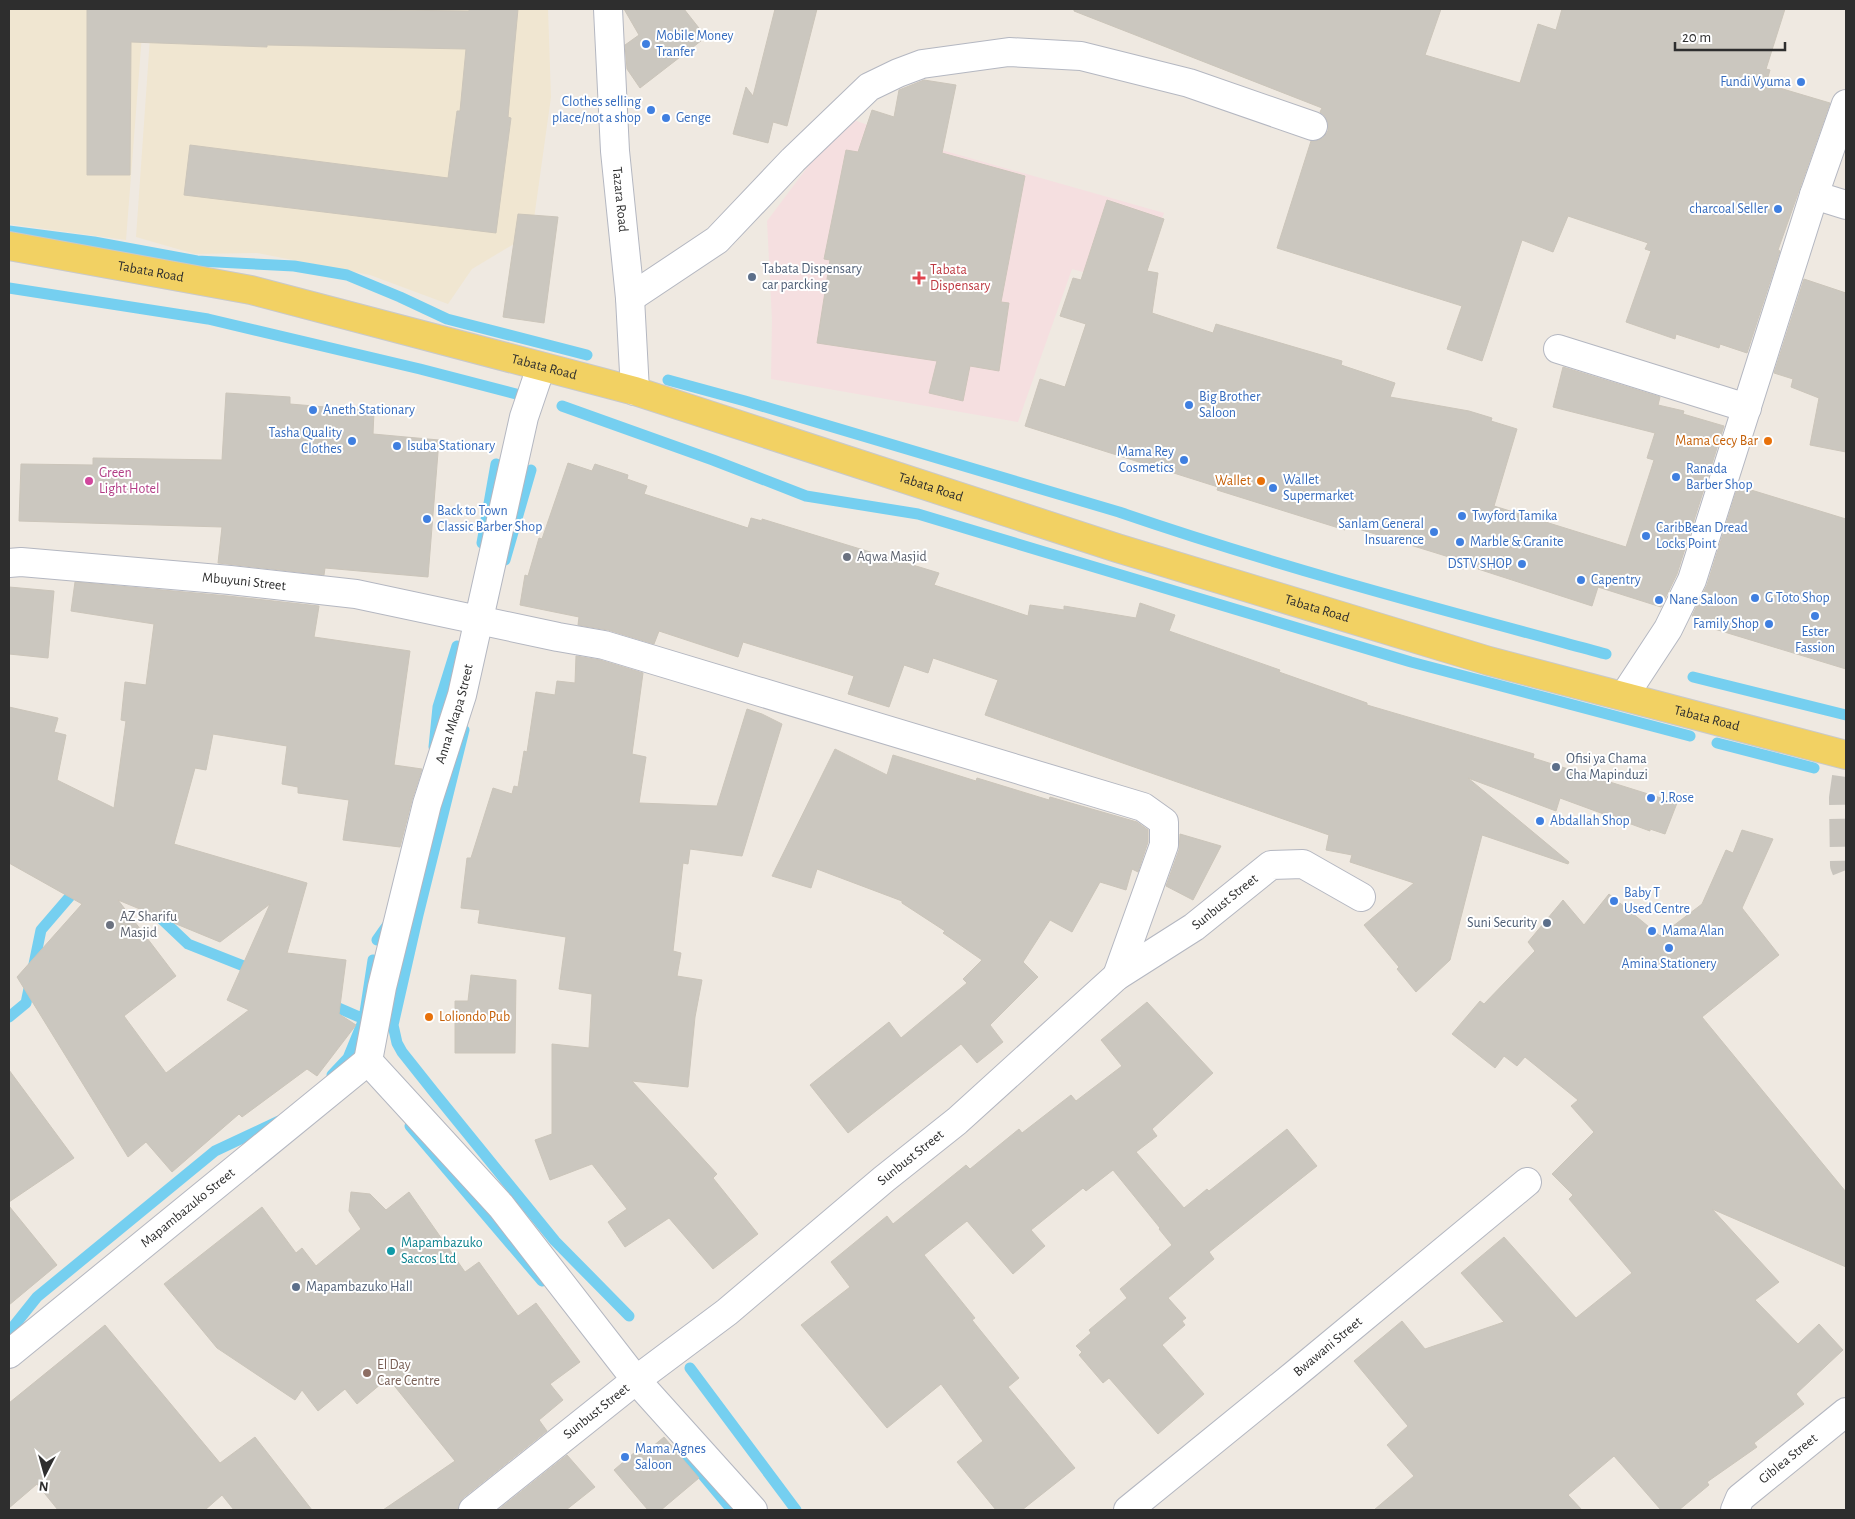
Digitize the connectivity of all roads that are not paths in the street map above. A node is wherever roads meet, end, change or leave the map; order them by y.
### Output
1 (608, 9) edge
2 (1846, 104) edge
3 (1313, 126) dead end
4 (1814, 195) junction
5 (1846, 205) edge
6 (9, 246) edge
7 (630, 298) junction
8 (1558, 349) dead end
9 (541, 367) junction
10 (635, 391) junction
11 (1747, 408) junction
12 (9, 563) edge
13 (478, 619) junction
14 (1624, 696) junction
15 (1846, 755) edge
16 (1361, 897) dead end
17 (1117, 976) junction
18 (368, 1061) junction
19 (1526, 1182) dead end
20 (9, 1354) edge
21 (636, 1380) junction
22 (1846, 1412) edge
23 (473, 1510) edge
24 (753, 1510) edge
25 (1128, 1510) edge
26 (1735, 1510) edge

1 - 7 street, Tazara Road
2 - 4 street
3 - 7 street
4 - 5 street
4 - 11 street
6 - 9 main road, Tabata Road
7 - 10 street, Tazara Road
8 - 11 street
9 - 10 main road, Tabata Road
9 - 13 street, Anna Mkapa Street
10 - 14 main road, Tabata Road
11 - 14 street
12 - 13 street, Mbuyuni Street
13 - 17 street, Mbuyuni Street
13 - 18 street, Anna Mkapa Street
14 - 15 main road, Tabata Road
16 - 17 street, Sunbust Street
17 - 21 street, Sunbust Street
18 - 20 street, Mapambazuko Street
18 - 21 street
19 - 25 street, Bwawani Street
21 - 23 street, Sunbust Street
21 - 24 street
22 - 26 street, Giblea Street

